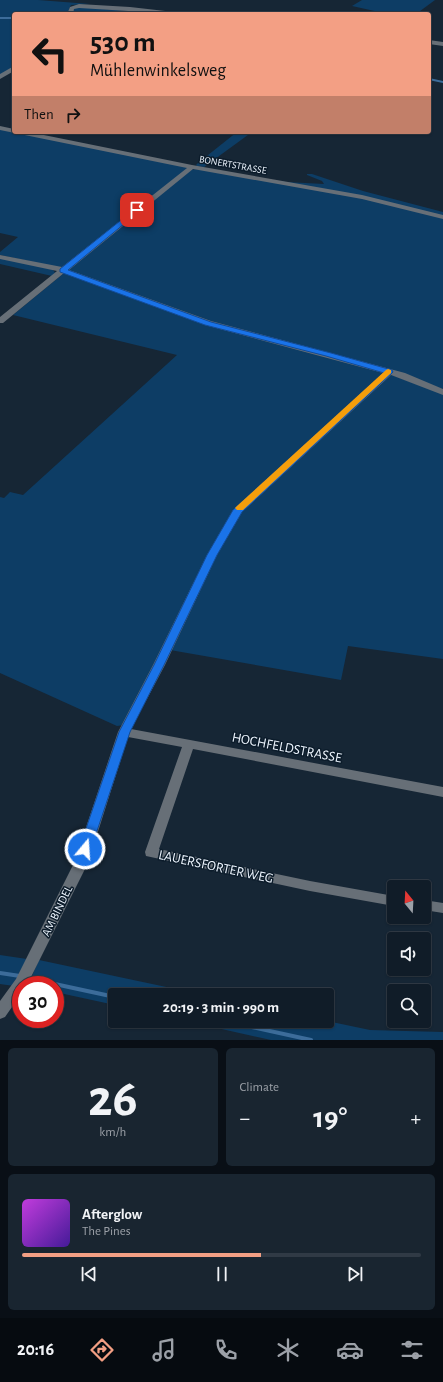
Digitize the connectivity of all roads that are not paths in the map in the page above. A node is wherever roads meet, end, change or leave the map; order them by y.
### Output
1 (100, 0) edge
2 (89, 6) junction
3 (71, 12) edge
4 (153, 12) edge
5 (431, 42) edge
6 (443, 44) edge
7 (12, 69) edge
8 (0, 77) edge
9 (0, 128) edge
10 (12, 131) edge
11 (29, 134) edge
12 (192, 167) junction
13 (443, 217) edge
14 (0, 257) edge
15 (63, 270) junction
16 (0, 322) edge
17 (389, 372) junction
18 (443, 392) edge
19 (124, 732) junction
20 (189, 744) junction
21 (443, 792) edge
22 (387, 900) edge
23 (431, 906) edge
24 (443, 908) edge
25 (0, 1013) edge

1 - 2 street
2 - 3 street
2 - 4 street
5 - 6 street
7 - 8 street
9 - 10 street
11 - 12 street, BONERTSTRASSE
12 - 13 street, BONERTSTRASSE
12 - 15 street
14 - 15 street
15 - 16 street
15 - 17 street
17 - 18 street
17 - 19 street, AM BINDEL
19 - 20 street, HOCHFELDSTRASSE
19 - 25 street, AM BINDEL
20 - 21 street, HOCHFELDSTRASSE
20 - 22 street, LAUERSFORTER WEG
23 - 24 street

